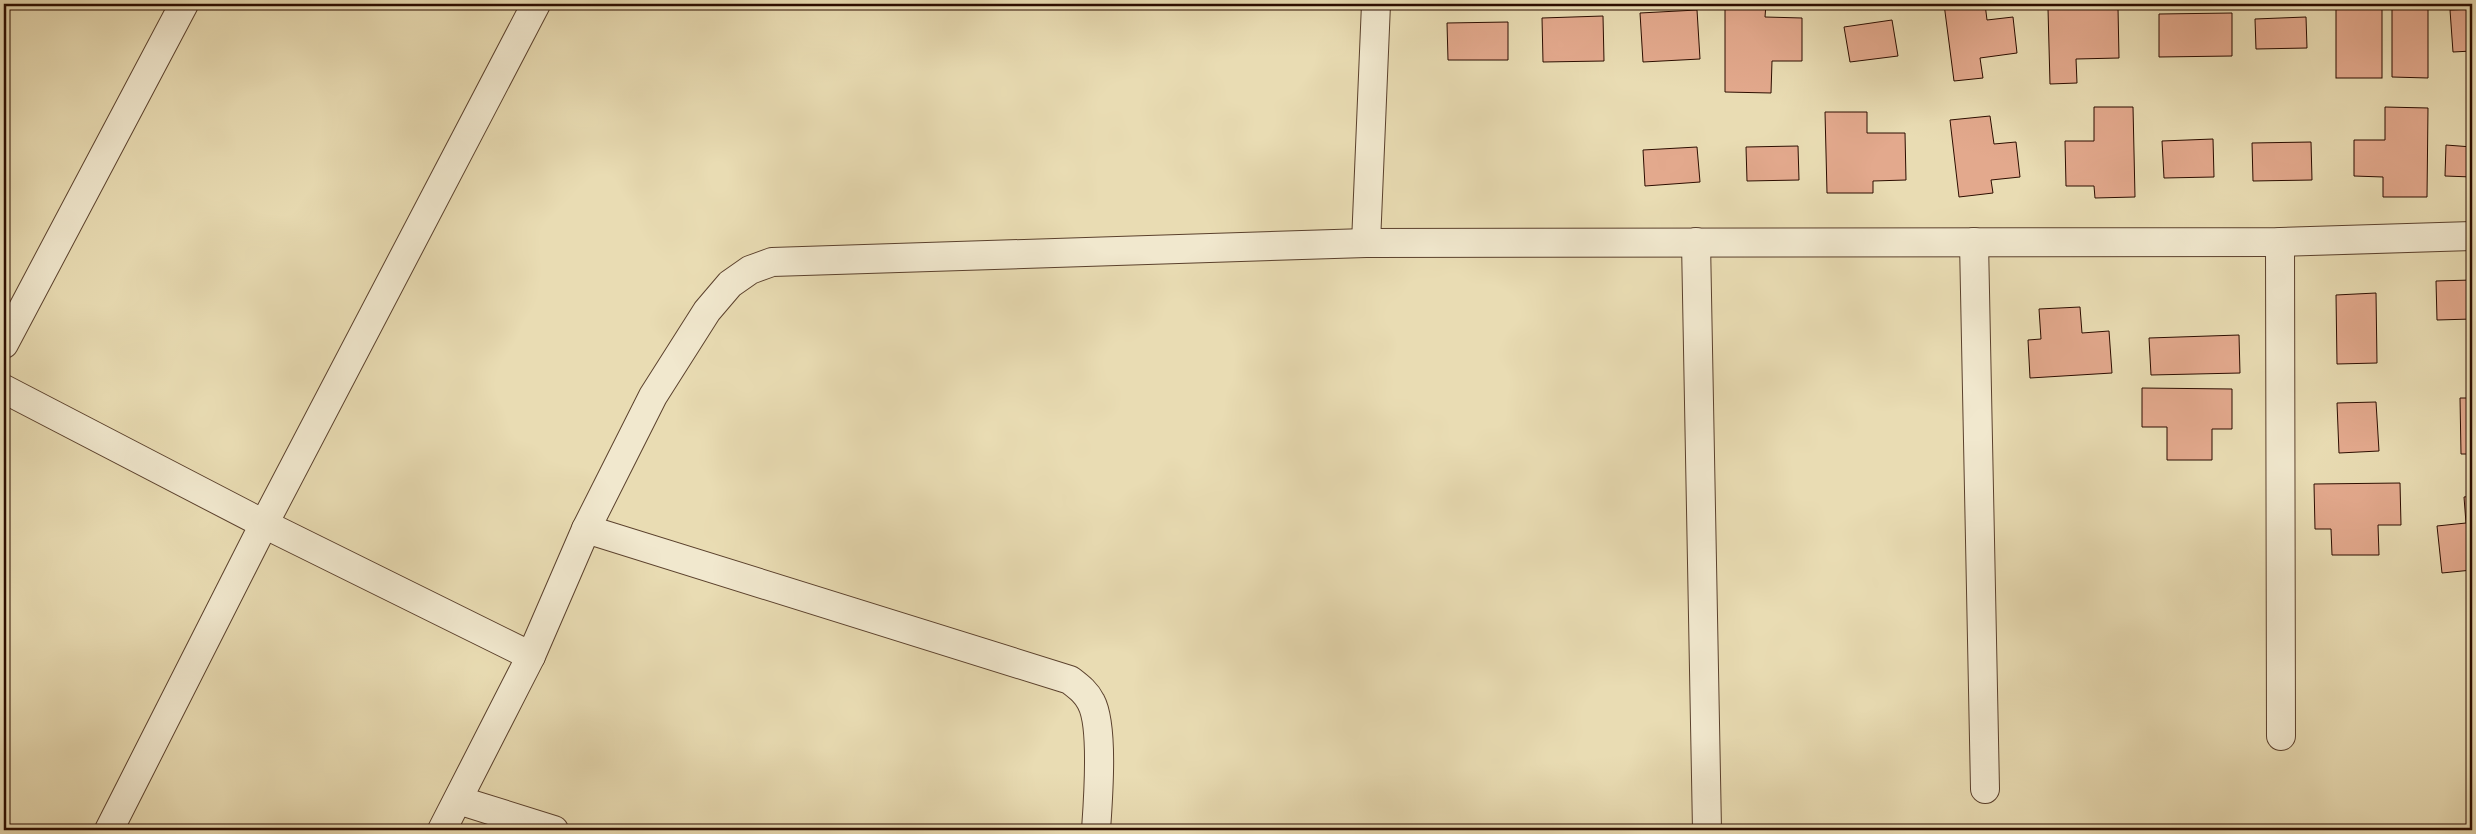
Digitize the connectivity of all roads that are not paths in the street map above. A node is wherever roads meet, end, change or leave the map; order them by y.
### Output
1 (184, 4) edge
2 (536, 4) edge
3 (1376, 4) edge
4 (2472, 236) edge
5 (1696, 242) junction
6 (1974, 242) junction
7 (2280, 242) junction
8 (1366, 243) junction
9 (4, 344) edge
10 (4, 389) edge
11 (264, 524) junction
12 (586, 529) junction
13 (531, 656) junction
14 (2282, 736) dead end
15 (1985, 790) dead end
16 (458, 800) junction
17 (109, 830) edge
18 (442, 830) edge
19 (554, 830) edge
20 (1096, 830) edge
21 (1707, 830) edge

1 - 9 street
2 - 11 street
3 - 8 street
4 - 7 street
5 - 6 street
5 - 8 street
5 - 21 street
6 - 7 street
6 - 15 street
7 - 14 street
8 - 12 street
10 - 11 street
11 - 13 street
11 - 17 street
12 - 13 street
12 - 20 street
13 - 16 street
16 - 18 street
16 - 19 street

